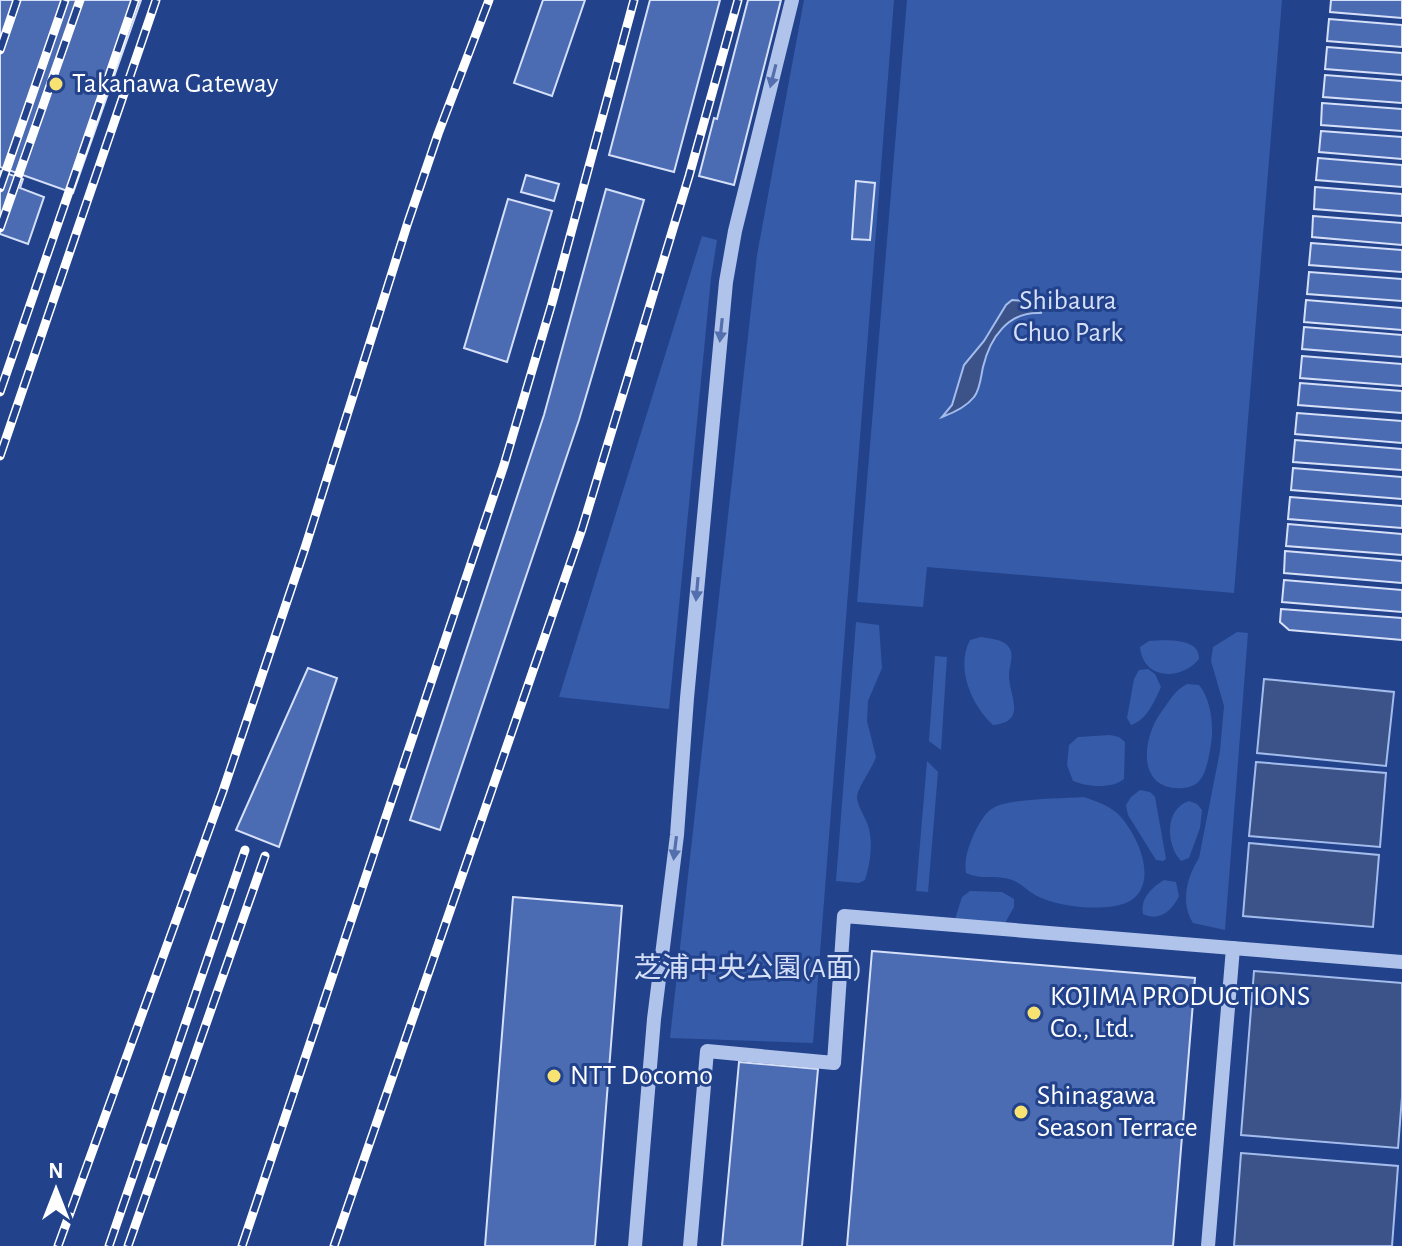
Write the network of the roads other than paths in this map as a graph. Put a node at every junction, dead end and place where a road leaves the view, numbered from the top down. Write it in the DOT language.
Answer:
graph roads {
  1 [pos="792,0"];
  2 [pos="1233,948"];
  3 [pos="1402,962"];
  4 [pos="635,1246"];
  5 [pos="690,1246"];
  6 [pos="1208,1246"];
  1 -- 4 [label="street, one-way"];
  2 -- 3 [label="street"];
  2 -- 5 [label="street"];
  2 -- 6 [label="street"];
}
